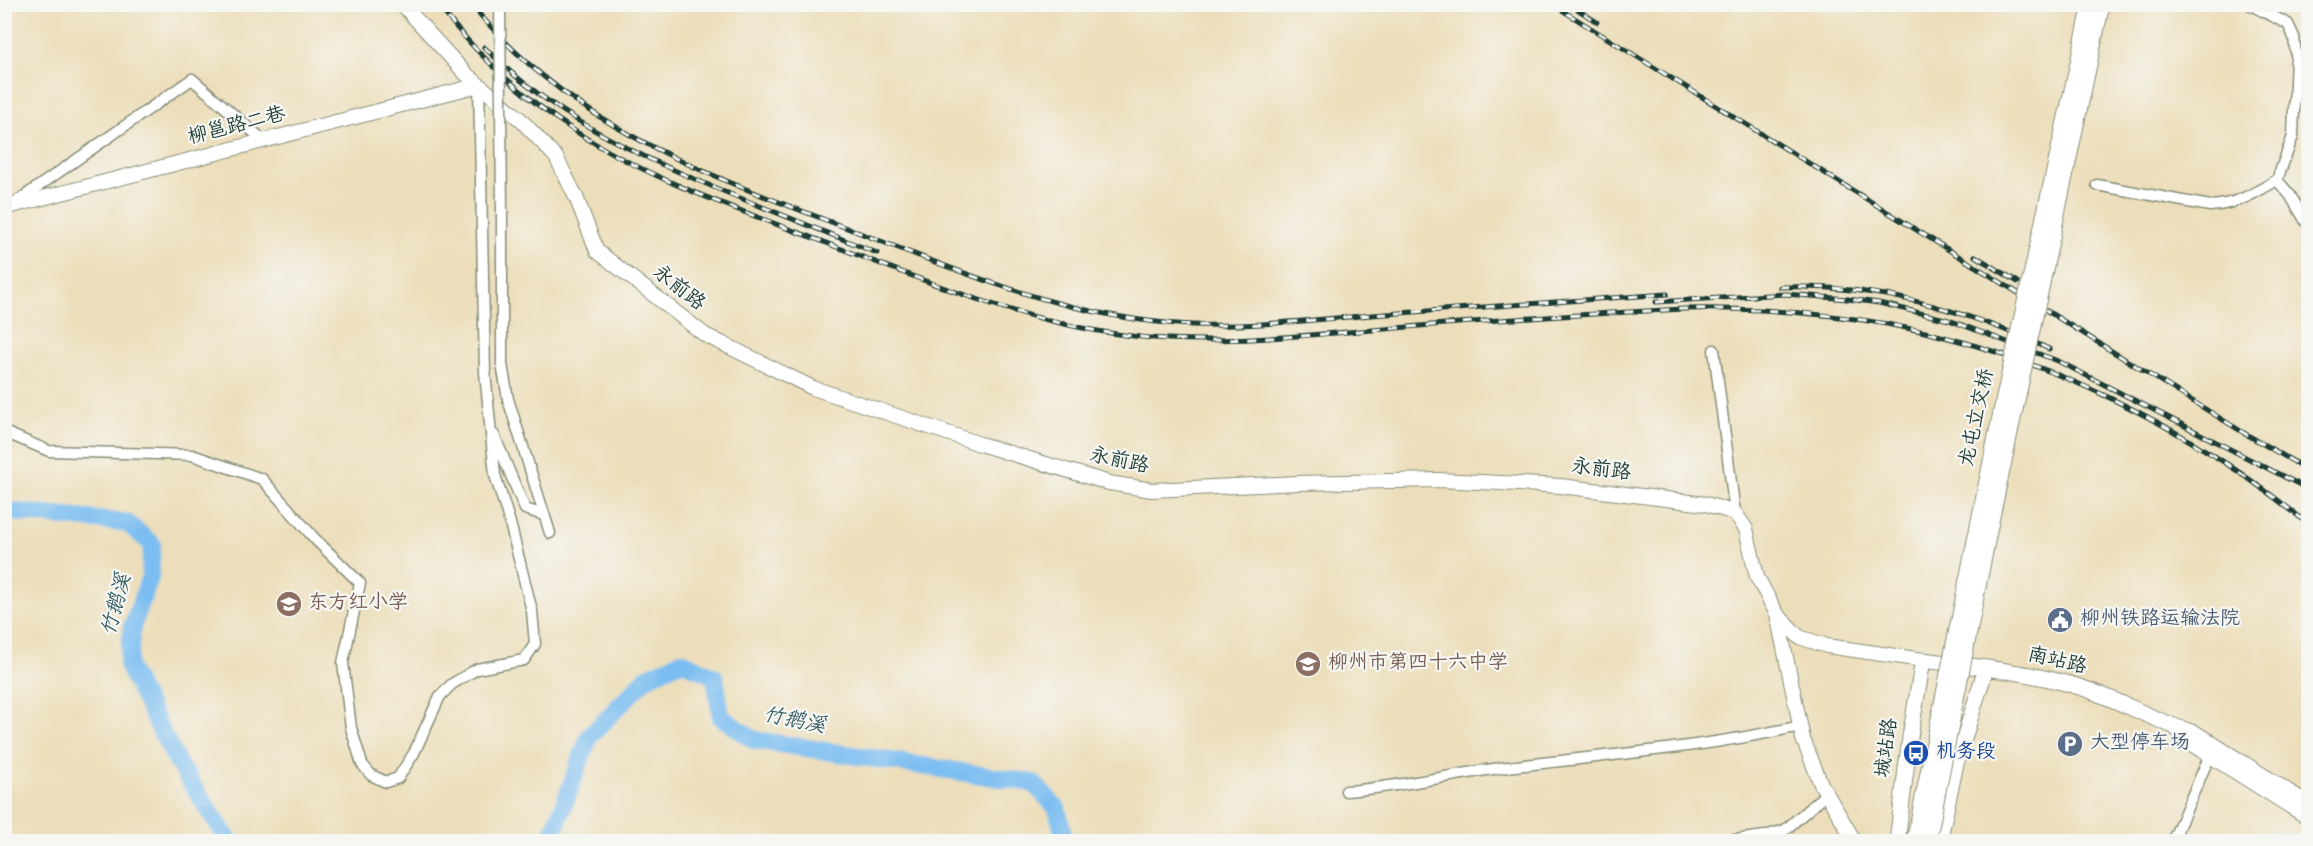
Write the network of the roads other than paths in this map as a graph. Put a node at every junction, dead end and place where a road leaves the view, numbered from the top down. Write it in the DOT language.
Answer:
graph roads {
  1 [pos="402,4"];
  2 [pos="500,4"];
  3 [pos="2091,4"];
  4 [pos="2102,4"];
  5 [pos="2249,4"];
  6 [pos="479,85"];
  7 [pos="263,140"];
  8 [pos="2277,180"];
  9 [pos="2097,185"];
  10 [pos="8,207"];
  11 [pos="2308,225"];
  12 [pos="1714,350"];
  13 [pos="490,423"];
  14 [pos="4,432"];
  15 [pos="1735,513"];
  16 [pos="544,514"];
  17 [pos="550,533"];
  18 [pos="1777,614"];
  19 [pos="1923,660"];
  20 [pos="1986,668"];
  21 [pos="1800,726"];
  22 [pos="2176,728"];
  23 [pos="2210,755"];
  24 [pos="1346,791"];
  25 [pos="1827,793"];
  26 [pos="2308,804"];
  27 [pos="2308,817"];
  28 [pos="1720,842"];
  29 [pos="1856,842"];
  30 [pos="1897,842"];
  31 [pos="1914,842"];
  32 [pos="1928,842"];
  33 [pos="1939,842"];
  34 [pos="2172,842"];
  1 -- 6 [label="street, 永前路"];
  2 -- 16 [label="street, bridge"];
  3 -- 31 [label="main road, 龙屯立交桥, bridge"];
  4 -- 32 [label="main road, 龙屯立交桥, bridge"];
  5 -- 8 [label="street"];
  6 -- 7 [label="street, 柳邕路二巷"];
  6 -- 13 [label="street"];
  6 -- 15 [label="street, 永前路"];
  7 -- 10 [label="street, 柳邕路二巷"];
  7 -- 10 [label="street"];
  8 -- 9 [label="street"];
  8 -- 11 [label="street"];
  12 -- 15 [label="street"];
  13 -- 14 [label="street"];
  13 -- 16 [label="street"];
  15 -- 18 [label="street"];
  16 -- 17 [label="street"];
  18 -- 19 [label="street"];
  18 -- 21 [label="street"];
  19 -- 20 [label="main road, 南站路"];
  19 -- 30 [label="main road, 城站路"];
  20 -- 22 [label="main road, 南站路"];
  20 -- 33 [label="main road"];
  21 -- 24 [label="street"];
  21 -- 25 [label="street"];
  22 -- 23 [label="main road, 南站路"];
  22 -- 26 [label="main road, 南站路"];
  23 -- 27 [label="main road, 南站路"];
  23 -- 34 [label="street"];
  25 -- 28 [label="street"];
  25 -- 29 [label="street"];
}
